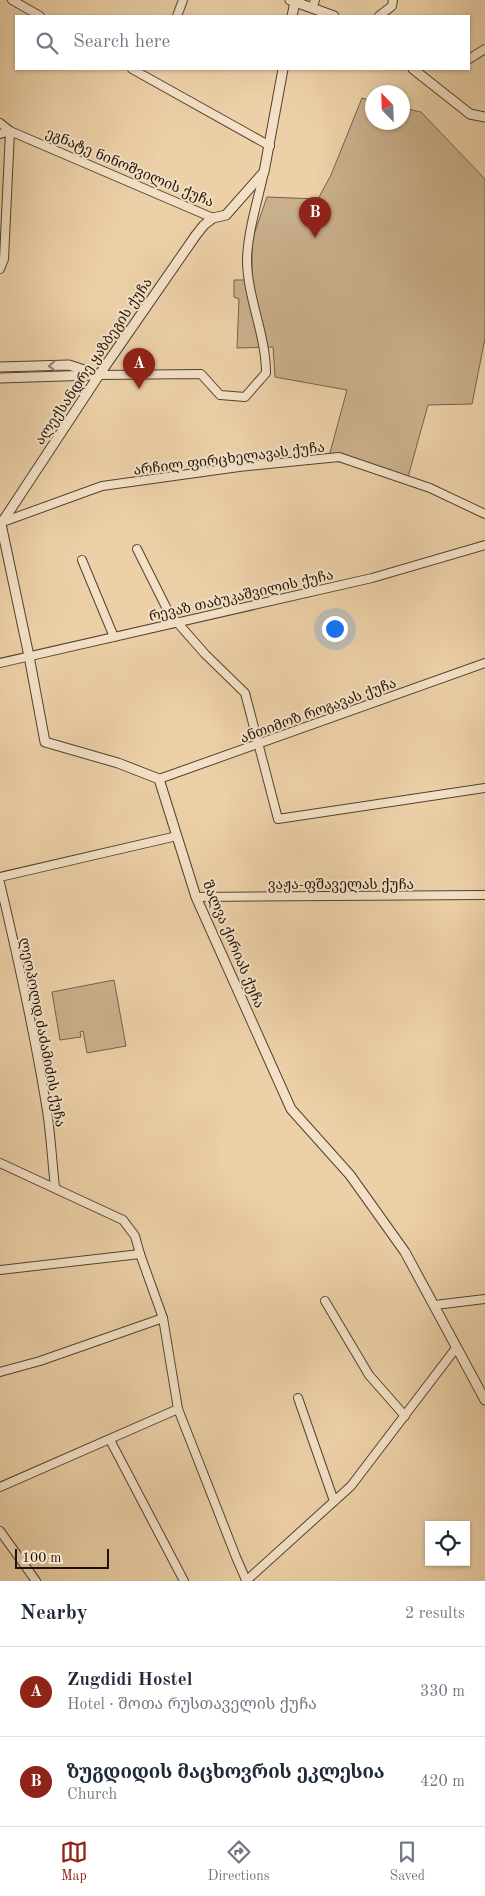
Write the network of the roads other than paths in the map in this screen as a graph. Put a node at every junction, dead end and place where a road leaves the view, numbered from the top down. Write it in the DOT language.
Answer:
graph roads {
  1 [pos="12,0"];
  2 [pos="183,0"];
  3 [pos="393,0"];
  4 [pos="292,1"];
  5 [pos="314,4"];
  6 [pos="38,15"];
  7 [pos="177,15"];
  8 [pos="292,15"];
  9 [pos="332,15"];
  10 [pos="380,15"];
  11 [pos="485,49"];
  12 [pos="470,58"];
  13 [pos="283,70"];
  14 [pos="415,70"];
  15 [pos="143,72"];
  16 [pos="485,117"];
  17 [pos="0,123"];
  18 [pos="10,131"];
  19 [pos="0,134"];
  20 [pos="270,146"];
  21 [pos="264,172"];
  22 [pos="213,218"];
  23 [pos="0,269"];
  24 [pos="0,367"];
  25 [pos="99,375"];
  26 [pos="0,378"];
  27 [pos="485,514"];
  28 [pos="0,523"];
  29 [pos="485,545"];
  30 [pos="138,549"];
  31 [pos="82,560"];
  32 [pos="176,623"];
  33 [pos="114,637"];
  34 [pos="29,656"];
  35 [pos="0,662"];
  36 [pos="485,664"];
  37 [pos="260,745"];
  38 [pos="160,780"];
  39 [pos="485,788"];
  40 [pos="177,836"];
  41 [pos="0,877"];
  42 [pos="0,884"];
  43 [pos="485,895"];
  44 [pos="196,897"];
  45 [pos="0,1163"];
  46 [pos="55,1187"];
  47 [pos="140,1254"];
  48 [pos="0,1270"];
  49 [pos="485,1299"];
  50 [pos="325,1301"];
  51 [pos="434,1305"];
  52 [pos="163,1318"];
  53 [pos="456,1348"];
  54 [pos="0,1372"];
  55 [pos="298,1398"];
  56 [pos="485,1400"];
  57 [pos="178,1409"];
  58 [pos="405,1416"];
  59 [pos="110,1440"];
  60 [pos="0,1487"];
  61 [pos="334,1501"];
  62 [pos="0,1532"];
  63 [pos="246,1580"];
  64 [pos="36,1581"];
  65 [pos="184,1581"];
  1 -- 6 [label="street"];
  2 -- 7 [label="street"];
  3 -- 10 [label="street"];
  4 -- 5 [label="street"];
  4 -- 8 [label="street"];
  5 -- 9 [label="street"];
  11 -- 12 [label="street"];
  13 -- 20 [label="street"];
  14 -- 16 [label="street"];
  15 -- 20 [label="street"];
  17 -- 18 [label="street, ეგნატე ნინოშვილის ქუჩა"];
  18 -- 19 [label="street"];
  18 -- 22 [label="street, ეგნატე ნინოშვილის ქუჩა"];
  18 -- 23 [label="street"];
  20 -- 21 [label="street"];
  21 -- 22 [label="street, ეგნატე ნინოშვილის ქუჩა"];
  21 -- 25 [label="street"];
  22 -- 25 [label="street, ალექსანდრე ყაზბეგის ქუჩა"];
  25 -- 24 [label="street, one-way"];
  25 -- 26 [label="street"];
  25 -- 28 [label="street, ალექსანდრე ყაზბეგის ქუჩა"];
  27 -- 28 [label="street, არჩილ ფირცხელავას ქუჩა"];
  28 -- 34 [label="street"];
  29 -- 32 [label="street, რევაზ თაბუკაშვილის ქუჩა"];
  30 -- 32 [label="street"];
  31 -- 33 [label="street"];
  32 -- 33 [label="street, რევაზ თაბუკაშვილის ქუჩა"];
  32 -- 37 [label="street"];
  33 -- 34 [label="street, რევაზ თაბუკაშვილის ქუჩა"];
  34 -- 35 [label="street, რევაზ თაბუკაშვილის ქუჩა"];
  34 -- 38 [label="street"];
  36 -- 37 [label="street, ანთიმოზ როგავას ქუჩა"];
  37 -- 38 [label="street, ანთიმოზ როგავას ქუჩა"];
  37 -- 39 [label="street"];
  38 -- 40 [label="street, შალვა ქირიას ქუჩა"];
  40 -- 41 [label="street"];
  40 -- 44 [label="street, შალვა ქირიას ქუჩა"];
  42 -- 46 [label="street, ლეოპოლდ ძაძამიძის ქუჩა"];
  43 -- 44 [label="street, ვაჟა-ფშაველას ქუჩა"];
  44 -- 51 [label="street, შალვა ქირიას ქუჩა"];
  45 -- 46 [label="street"];
  46 -- 47 [label="street"];
  47 -- 48 [label="street"];
  47 -- 52 [label="street"];
  49 -- 51 [label="street"];
  50 -- 58 [label="street"];
  51 -- 53 [label="street, შალვა ქირიას ქუჩა"];
  52 -- 54 [label="street"];
  52 -- 57 [label="street"];
  53 -- 56 [label="street, შალვა ქირიას ქუჩა"];
  53 -- 58 [label="street"];
  55 -- 61 [label="street"];
  57 -- 59 [label="street"];
  57 -- 63 [label="street"];
  58 -- 61 [label="street"];
  59 -- 60 [label="street"];
  59 -- 65 [label="street"];
  61 -- 63 [label="street"];
  62 -- 64 [label="street"];
}
